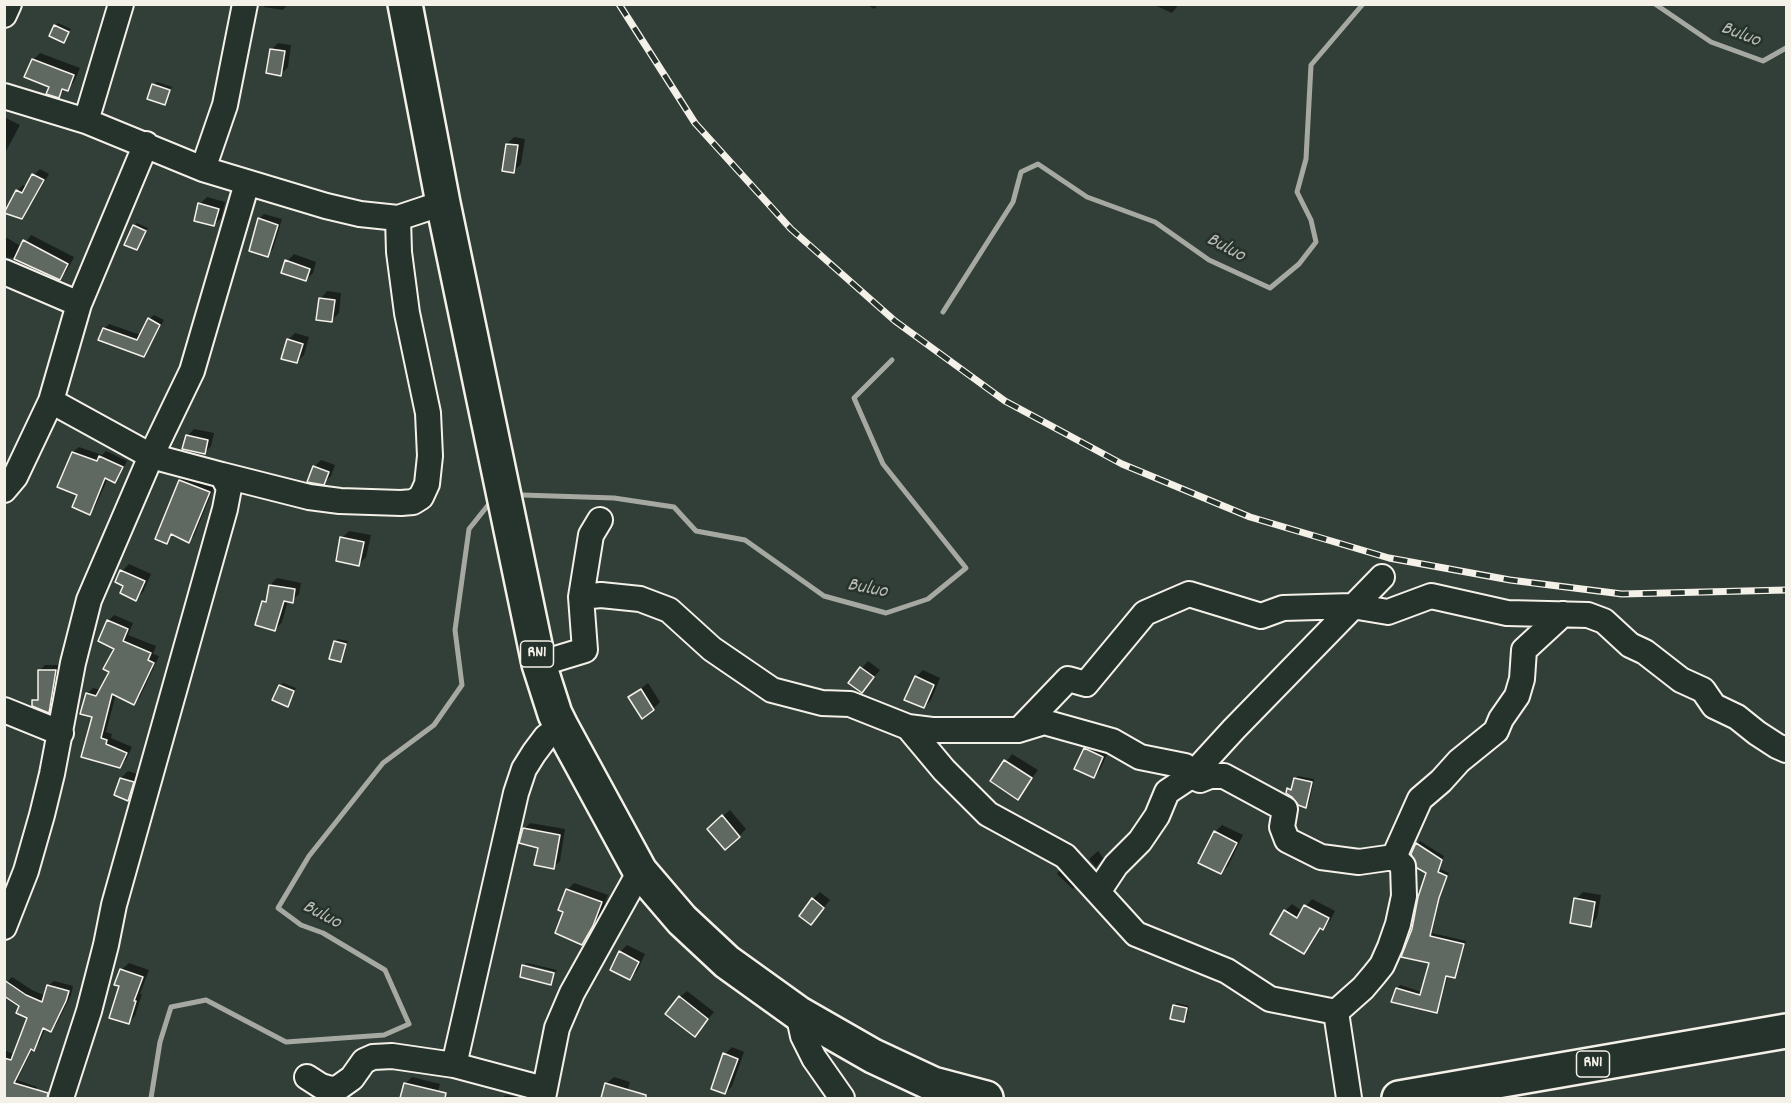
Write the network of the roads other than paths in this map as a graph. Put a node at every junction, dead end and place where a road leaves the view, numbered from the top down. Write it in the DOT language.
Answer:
graph roads {
  1 [pos="9,4"];
  2 [pos="121,4"];
  3 [pos="245,4"];
  4 [pos="405,4"];
  5 [pos="4,15"];
  6 [pos="4,96"];
  7 [pos="87,121"];
  8 [pos="146,144"];
  9 [pos="203,169"];
  10 [pos="247,183"];
  11 [pos="443,203"];
  12 [pos="398,218"];
  13 [pos="4,272"];
  14 [pos="79,303"];
  15 [pos="51,401"];
  16 [pos="151,456"];
  17 [pos="222,475"];
  18 [pos="4,490"];
  19 [pos="600,520"];
  20 [pos="1382,577"];
  21 [pos="581,597"];
  22 [pos="1352,606"];
  23 [pos="1563,614"];
  24 [pos="539,664"];
  25 [pos="4,710"];
  26 [pos="561,726"];
  27 [pos="908,727"];
  28 [pos="1018,730"];
  29 [pos="61,733"];
  30 [pos="1786,750"];
  31 [pos="1191,776"];
  32 [pos="1394,856"];
  33 [pos="640,871"];
  34 [pos="1098,892"];
  35 [pos="4,927"];
  36 [pos="1336,1012"];
  37 [pos="798,1013"];
  38 [pos="1786,1031"];
  39 [pos="454,1065"];
  40 [pos="307,1077"];
  41 [pos="1492,1090"];
  42 [pos="543,1094"];
  43 [pos="61,1098"];
  44 [pos="842,1098"];
  45 [pos="986,1098"];
  46 [pos="1349,1098"];
  47 [pos="1399,1098"];
  1 -- 5 [label="street"];
  2 -- 7 [label="street"];
  3 -- 9 [label="street"];
  4 -- 11 [label="highway, RN1"];
  6 -- 7 [label="street"];
  7 -- 8 [label="street"];
  8 -- 9 [label="street"];
  8 -- 14 [label="street"];
  9 -- 10 [label="street"];
  10 -- 12 [label="street"];
  10 -- 16 [label="street"];
  11 -- 12 [label="street"];
  11 -- 24 [label="highway, RN1"];
  12 -- 17 [label="street"];
  13 -- 14 [label="street"];
  14 -- 15 [label="street"];
  15 -- 16 [label="street"];
  15 -- 18 [label="street"];
  16 -- 17 [label="street"];
  16 -- 29 [label="street"];
  17 -- 43 [label="street"];
  19 -- 21 [label="street"];
  20 -- 22 [label="street"];
  21 -- 24 [label="street"];
  21 -- 27 [label="street"];
  22 -- 23 [label="street"];
  22 -- 28 [label="street"];
  22 -- 31 [label="street"];
  23 -- 30 [label="street"];
  23 -- 32 [label="street"];
  24 -- 26 [label="highway, RN1"];
  25 -- 29 [label="street"];
  26 -- 33 [label="highway, RN1"];
  26 -- 39 [label="street"];
  27 -- 28 [label="street"];
  27 -- 34 [label="street"];
  28 -- 31 [label="street"];
  29 -- 35 [label="street"];
  31 -- 32 [label="street"];
  31 -- 34 [label="street"];
  32 -- 36 [label="street"];
  33 -- 37 [label="highway, RN1"];
  33 -- 42 [label="street"];
  34 -- 36 [label="street"];
  36 -- 46 [label="street"];
  37 -- 44 [label="street"];
  37 -- 45 [label="highway, RN1"];
  38 -- 41 [label="highway, RN1"];
  39 -- 40 [label="street"];
  39 -- 42 [label="street"];
  41 -- 47 [label="highway, RN1"];
}
